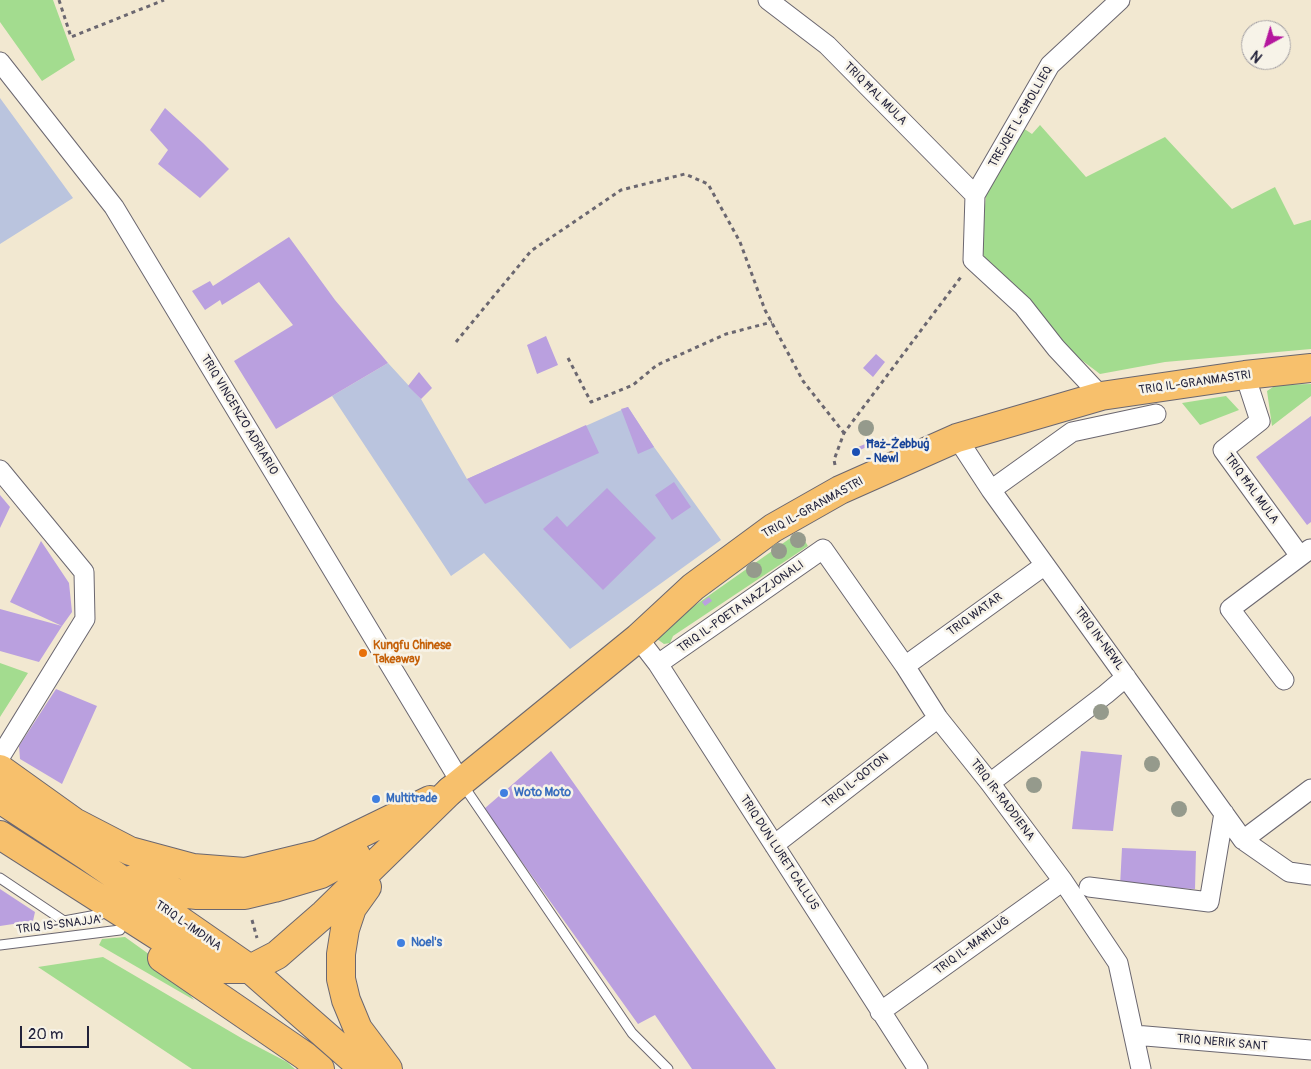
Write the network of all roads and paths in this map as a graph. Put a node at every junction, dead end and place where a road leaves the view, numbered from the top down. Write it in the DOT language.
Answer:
graph roads {
  1 [pos="59,0"];
  2 [pos="164,0"];
  3 [pos="768,0"];
  4 [pos="1120,0"];
  5 [pos="0,62"];
  6 [pos="976,195"];
  7 [pos="973,260"];
  8 [pos="772,322"];
  9 [pos="456,342"];
  10 [pos="568,358"];
  11 [pos="1311,368"];
  12 [pos="1245,375"];
  13 [pos="1102,396"];
  14 [pos="1156,414"];
  15 [pos="844,432"];
  16 [pos="956,438"];
  17 [pos="0,470"];
  18 [pos="840,490"];
  19 [pos="991,490"];
  20 [pos="823,549"];
  21 [pos="1306,553"];
  22 [pos="1045,565"];
  23 [pos="638,638"];
  24 [pos="658,664"];
  25 [pos="905,666"];
  26 [pos="1126,677"];
  27 [pos="1284,680"];
  28 [pos="938,718"];
  29 [pos="0,757"];
  30 [pos="0,769"];
  31 [pos="990,783"];
  32 [pos="455,786"];
  33 [pos="1311,789"];
  34 [pos="0,799"];
  35 [pos="1224,813"];
  36 [pos="0,836"];
  37 [pos="1243,840"];
  38 [pos="774,845"];
  39 [pos="102,867"];
  40 [pos="1311,875"];
  41 [pos="0,878"];
  42 [pos="1063,881"];
  43 [pos="1089,887"];
  44 [pos="111,922"];
  45 [pos="0,945"];
  46 [pos="254,968"];
  47 [pos="880,1012"];
  48 [pos="1134,1035"];
  49 [pos="1311,1050"];
  50 [pos="320,1069"];
  51 [pos="364,1069"];
  52 [pos="388,1069"];
  53 [pos="668,1069"];
  54 [pos="918,1069"];
  55 [pos="1141,1069"];
  1 -- 2 [label="path"];
  3 -- 6 [label="street, TRIQ ĦAL MULA"];
  4 -- 6 [label="street, TREJQET L-GĦOLLIEQ"];
  5 -- 32 [label="street, TRIQ VINCENZO ADRIARIO"];
  6 -- 7 [label="street, TREJQET L-GĦOLLIEQ"];
  7 -- 13 [label="street"];
  7 -- 15 [label="path"];
  8 -- 9 [label="path"];
  8 -- 10 [label="path"];
  8 -- 15 [label="path"];
  11 -- 12 [label="main road, TRIQ IL-GRANMASTRI"];
  12 -- 13 [label="main road, TRIQ IL-GRANMASTRI"];
  12 -- 21 [label="street, TRIQ ĦAL MULA"];
  13 -- 16 [label="main road, TRIQ IL-GRANMASTRI"];
  14 -- 19 [label="street"];
  15 -- 18 [label="path"];
  16 -- 18 [label="main road, TRIQ IL-GRANMASTRI"];
  16 -- 19 [label="street, TRIQ IN-NEWL"];
  17 -- 29 [label="street"];
  18 -- 23 [label="main road, TRIQ IL-GRANMASTRI"];
  19 -- 22 [label="street, TRIQ IN-NEWL"];
  20 -- 24 [label="street, TRIQ IL-POETA NAZZJONALI"];
  20 -- 25 [label="street, TRIQ IR-RADDIENA"];
  21 -- 27 [label="street"];
  22 -- 25 [label="street, TRIQ WATAR"];
  22 -- 26 [label="street, TRIQ IN-NEWL"];
  23 -- 24 [label="street, TRIQ DUN LURET CALLUS"];
  23 -- 32 [label="main road, TRIQ IL-GRANMASTRI"];
  24 -- 38 [label="street, TRIQ DUN LURET CALLUS"];
  25 -- 28 [label="street, TRIQ IR-RADDIENA"];
  26 -- 31 [label="street"];
  26 -- 35 [label="street, TRIQ IN-NEWL"];
  28 -- 31 [label="street, TRIQ IR-RADDIENA"];
  28 -- 38 [label="street, TRIQ IL-QOTON"];
  30 -- 32 [label="main road"];
  31 -- 42 [label="street, TRIQ IR-RADDIENA"];
  32 -- 39 [label="main road"];
  32 -- 46 [label="main road"];
  32 -- 52 [label="main road"];
  32 -- 53 [label="lane"];
  33 -- 37 [label="street"];
  34 -- 39 [label="main road, TRIQ L-IMDINA"];
  35 -- 37 [label="street, TRIQ IN-NEWL"];
  35 -- 43 [label="street"];
  36 -- 44 [label="main road"];
  36 -- 46 [label="main road"];
  37 -- 40 [label="street"];
  38 -- 47 [label="street, TRIQ DUN LURET CALLUS"];
  39 -- 46 [label="main road, TRIQ L-IMDINA"];
  41 -- 44 [label="lane"];
  42 -- 47 [label="street, TRIQ IL-MAĦLUĠ"];
  42 -- 48 [label="street, TRIQ IR-RADDIENA"];
  44 -- 45 [label="lane, TRIQ IS-SNAJJA'"];
  44 -- 50 [label="main road"];
  46 -- 51 [label="main road, TRIQ L-IMDINA"];
  47 -- 54 [label="street, TRIQ DUN LURET CALLUS"];
  48 -- 49 [label="street, TRIQ NERIK SANT"];
  48 -- 55 [label="street, TRIQ IR-RADDIENA"];
}
